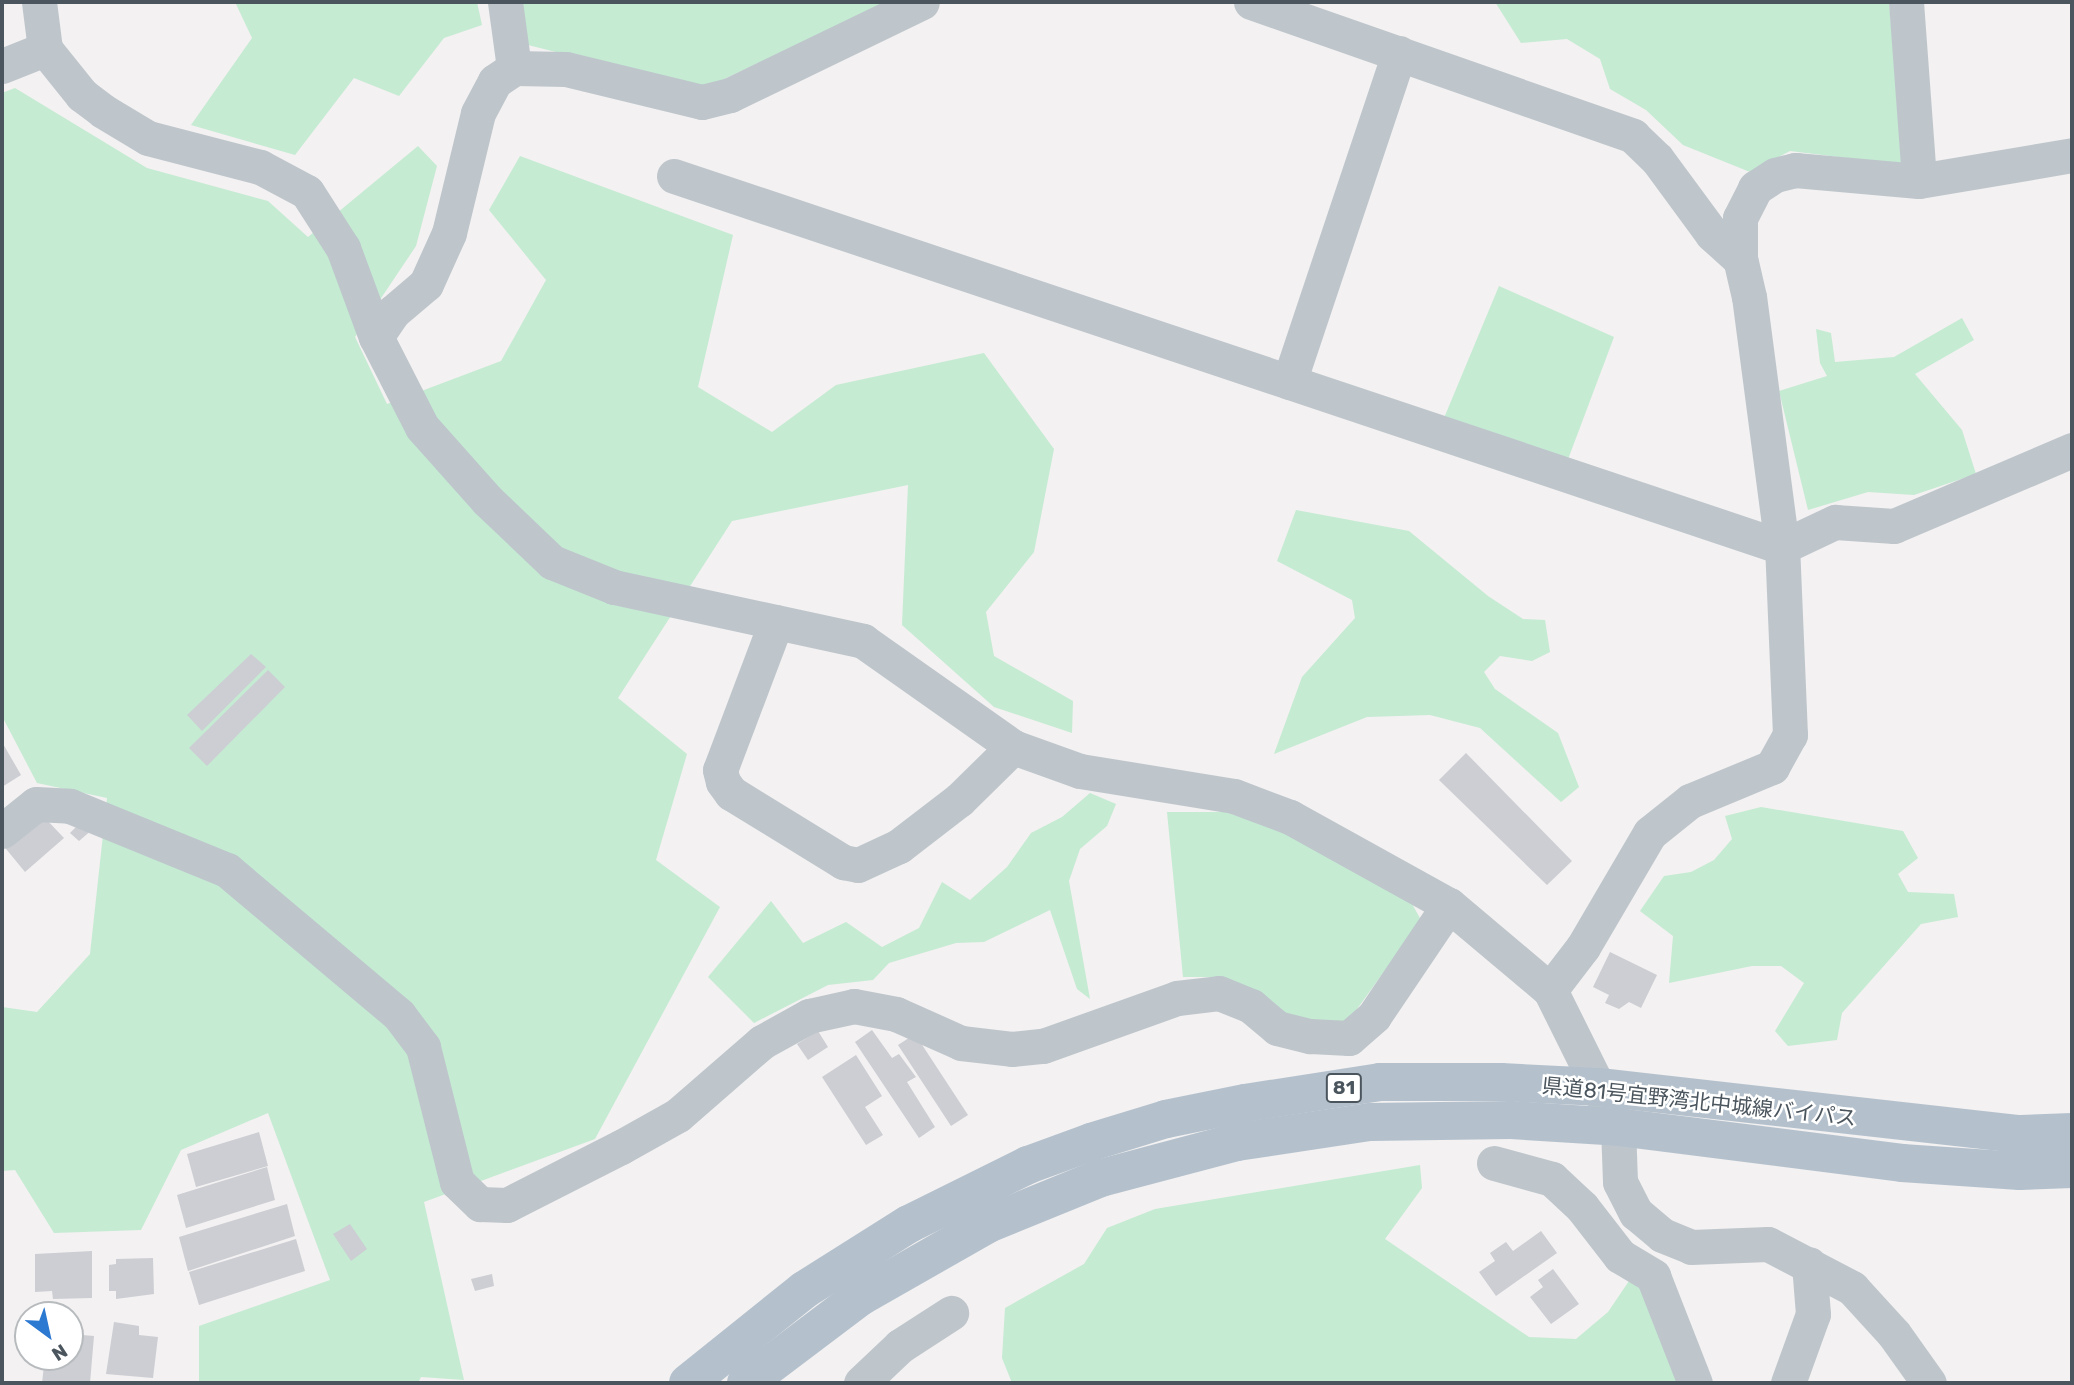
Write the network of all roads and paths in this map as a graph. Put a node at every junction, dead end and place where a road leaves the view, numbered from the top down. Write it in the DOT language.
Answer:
graph roads {
  1 [pos="39,2"];
  2 [pos="505,2"];
  3 [pos="922,2"];
  4 [pos="1251,2"];
  5 [pos="1906,2"];
  6 [pos="45,49"];
  7 [pos="1399,53"];
  8 [pos="2,66"];
  9 [pos="514,68"];
  10 [pos="2072,155"];
  11 [pos="674,176"];
  12 [pos="1919,181"];
  13 [pos="1740,258"];
  14 [pos="376,337"];
  15 [pos="1289,382"];
  16 [pos="2072,450"];
  17 [pos="1782,547"];
  18 [pos="776,622"];
  19 [pos="1013,747"];
  20 [pos="2,831"];
  21 [pos="1449,905"];
  22 [pos="1550,990"];
  23 [pos="1599,1087"];
  24 [pos="1618,1127"];
  25 [pos="2072,1132"];
  26 [pos="1494,1163"];
  27 [pos="2072,1169"];
  28 [pos="1809,1264"];
  29 [pos="951,1313"];
  30 [pos="688,1383"];
  31 [pos="747,1383"];
  32 [pos="861,1383"];
  33 [pos="1695,1383"];
  34 [pos="1788,1383"];
  35 [pos="1929,1383"];
  1 -- 6 [label="street"];
  2 -- 9 [label="street"];
  3 -- 9 [label="street"];
  4 -- 7 [label="street"];
  5 -- 12 [label="street"];
  6 -- 8 [label="street"];
  6 -- 14 [label="street"];
  7 -- 13 [label="street"];
  7 -- 15 [label="street"];
  9 -- 14 [label="street"];
  10 -- 12 [label="street"];
  11 -- 15 [label="street"];
  12 -- 13 [label="street"];
  13 -- 17 [label="street"];
  14 -- 18 [label="street"];
  15 -- 17 [label="street"];
  16 -- 17 [label="street"];
  17 -- 22 [label="street"];
  18 -- 19 [label="street"];
  18 -- 19 [label="street"];
  19 -- 21 [label="street"];
  20 -- 21 [label="street"];
  21 -- 22 [label="street"];
  22 -- 23 [label="street"];
  23 -- 24 [label="street"];
  23 -- 25 [label="main road, 県道81号宜野湾北中城線バイパス / 81"];
  23 -- 30 [label="main road, 県道81号宜野湾北中城線バイパス / 81"];
  24 -- 27 [label="main road, 県道81号宜野湾北中城線バイパス / 81"];
  24 -- 28 [label="street"];
  24 -- 31 [label="main road, 県道81号宜野湾北中城線バイパス / 81"];
  26 -- 33 [label="street"];
  28 -- 34 [label="street"];
  28 -- 35 [label="street"];
  29 -- 32 [label="street"];
}
